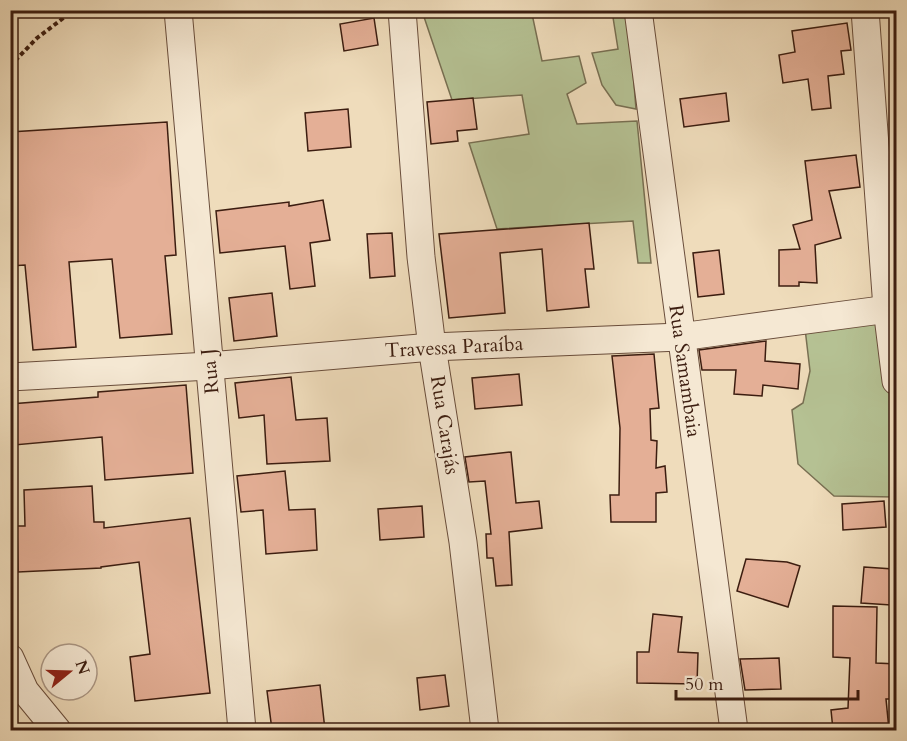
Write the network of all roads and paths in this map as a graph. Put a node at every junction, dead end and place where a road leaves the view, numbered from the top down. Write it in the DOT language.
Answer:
graph roads {
  1 [pos="74,10"];
  2 [pos="178,10"];
  3 [pos="402,10"];
  4 [pos="638,10"];
  5 [pos="866,10"];
  6 [pos="10,66"];
  7 [pos="892,308"];
  8 [pos="680,337"];
  9 [pos="432,347"];
  10 [pos="209,366"];
  11 [pos="10,377"];
  12 [pos="897,381"];
  13 [pos="10,658"];
  14 [pos="57,730"];
  15 [pos="242,730"];
  16 [pos="484,730"];
  17 [pos="734,730"];
  1 -- 6 [label="path"];
  2 -- 10 [label="street, Rua J"];
  3 -- 9 [label="street, Rua Carajás"];
  4 -- 8 [label="street, Rua Samambaia"];
  5 -- 7 [label="street"];
  7 -- 8 [label="street, Travessa Paraíba"];
  7 -- 12 [label="street"];
  8 -- 9 [label="street, Travessa Paraíba"];
  8 -- 17 [label="street, Rua Samambaia"];
  9 -- 10 [label="street, Travessa Paraíba"];
  9 -- 16 [label="street, Rua Carajás"];
  10 -- 11 [label="street, Travessa Paraíba"];
  10 -- 15 [label="street, Rua J"];
  13 -- 14 [label="street"];
}
